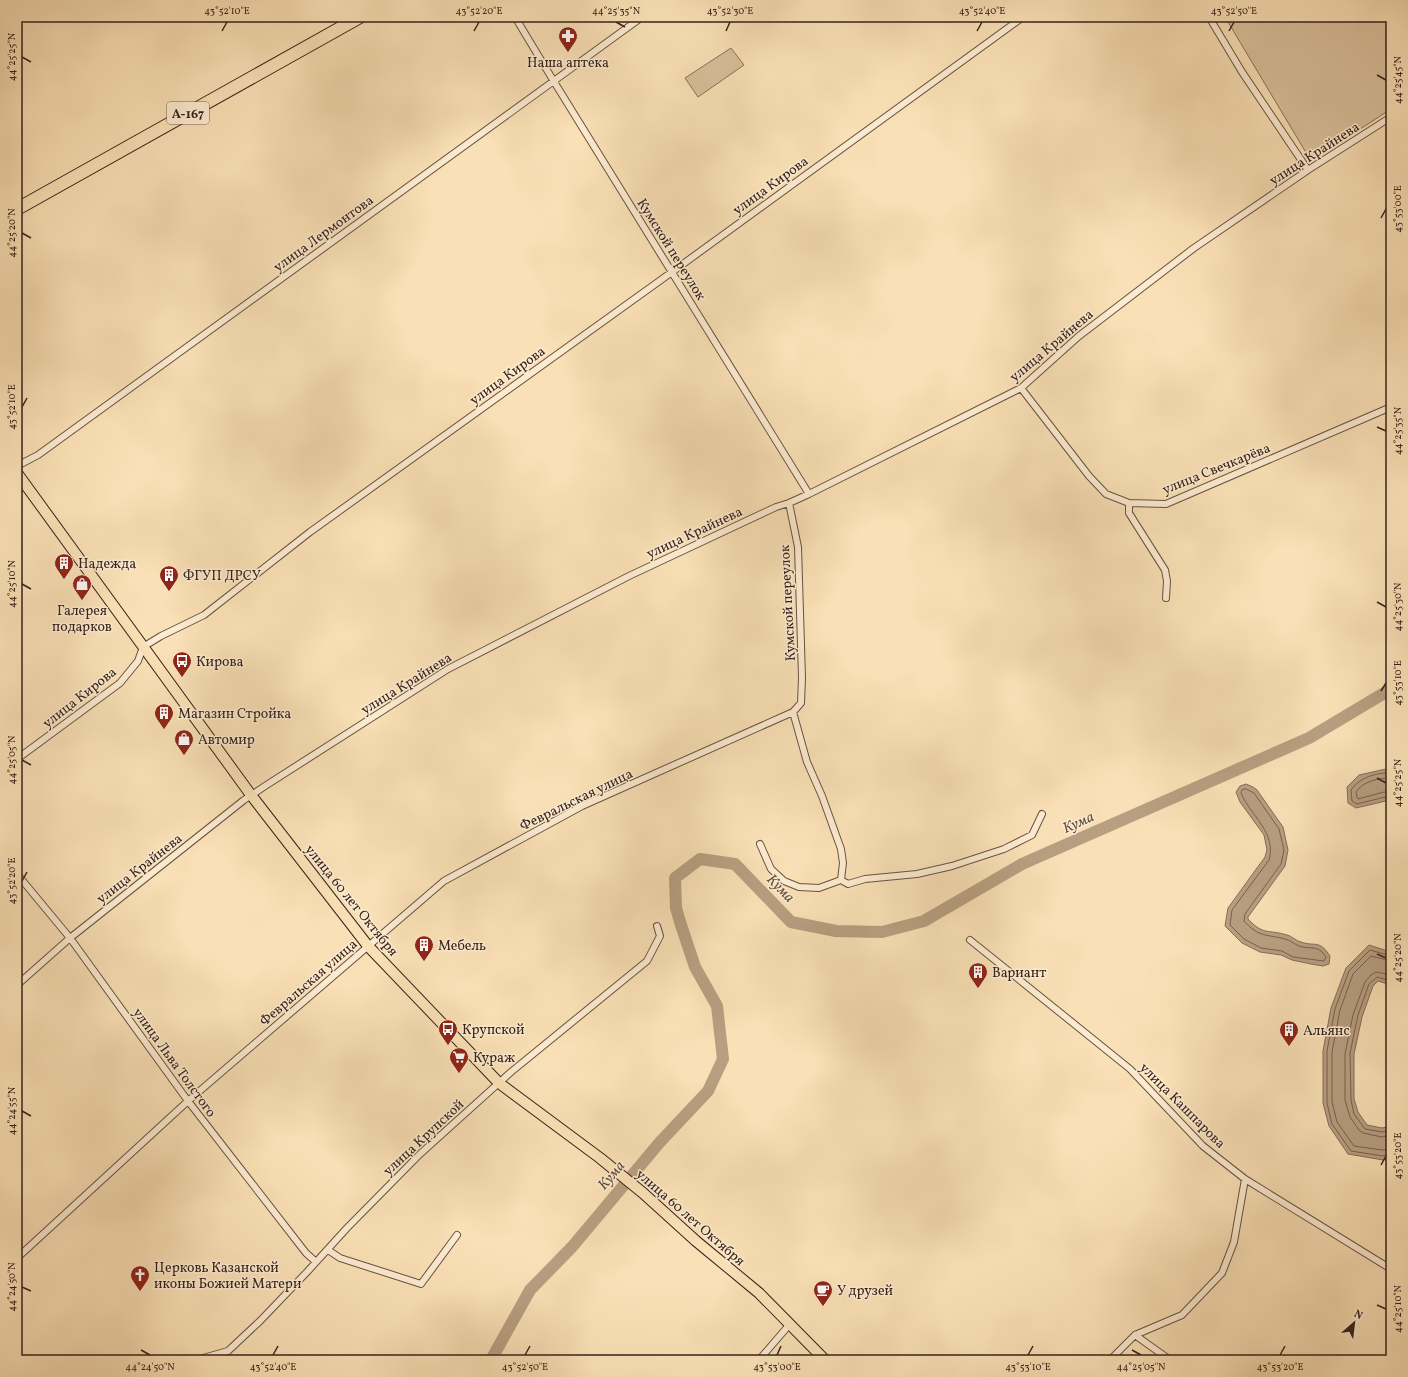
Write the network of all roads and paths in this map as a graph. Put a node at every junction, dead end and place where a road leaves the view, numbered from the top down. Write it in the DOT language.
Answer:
graph roads {
  1 [pos="360,17"];
  2 [pos="515,17"];
  3 [pos="642,17"];
  4 [pos="1023,17"];
  5 [pos="1209,17"];
  6 [pos="553,80"];
  7 [pos="1391,117"];
  8 [pos="1308,170"];
  9 [pos="17,209"];
  10 [pos="672,272"];
  11 [pos="1021,388"];
  12 [pos="1391,407"];
  13 [pos="17,466"];
  14 [pos="17,473"];
  15 [pos="809,494"];
  16 [pos="789,503"];
  17 [pos="1129,503"];
  18 [pos="1166,598"];
  19 [pos="143,647"];
  20 [pos="801,703"];
  21 [pos="793,712"];
  22 [pos="17,760"];
  23 [pos="251,795"];
  24 [pos="1042,814"];
  25 [pos="760,844"];
  26 [pos="17,874"];
  27 [pos="842,880"];
  28 [pos="657,926"];
  29 [pos="70,938"];
  30 [pos="970,940"];
  31 [pos="368,946"];
  32 [pos="17,985"];
  33 [pos="499,1083"];
  34 [pos="188,1101"];
  35 [pos="1245,1179"];
  36 [pos="457,1235"];
  37 [pos="328,1250"];
  38 [pos="17,1258"];
  39 [pos="316,1262"];
  40 [pos="1391,1269"];
  41 [pos="790,1324"];
  42 [pos="1135,1335"];
  43 [pos="196,1360"];
  44 [pos="759,1360"];
  45 [pos="825,1360"];
  46 [pos="1110,1360"];
  47 [pos="1170,1360"];
  1 -- 9 [label="highway, А-167"];
  2 -- 6 [label="street, Кумской переулок"];
  3 -- 6 [label="street, улица Лермонтова"];
  4 -- 10 [label="street, улица Кирова"];
  5 -- 8 [label="street"];
  6 -- 10 [label="street, Кумской переулок"];
  6 -- 13 [label="street, улица Лермонтова"];
  7 -- 8 [label="street, улица Крайнева"];
  8 -- 11 [label="street, улица Крайнева"];
  10 -- 15 [label="street, Кумской переулок"];
  10 -- 19 [label="street, улица Кирова"];
  11 -- 15 [label="street, улица Крайнева"];
  11 -- 17 [label="street, улица Свечкарёва"];
  12 -- 17 [label="street, улица Свечкарёва"];
  14 -- 19 [label="main road, улица 60 лет Октября"];
  15 -- 16 [label="street, улица Крайнева"];
  16 -- 20 [label="street, Кумской переулок"];
  16 -- 23 [label="street, улица Крайнева"];
  17 -- 18 [label="street"];
  19 -- 22 [label="street, улица Кирова"];
  19 -- 23 [label="main road, улица 60 лет Октября"];
  20 -- 21 [label="street, Февральская улица"];
  21 -- 27 [label="street"];
  21 -- 31 [label="street, Февральская улица"];
  23 -- 29 [label="street, улица Крайнева"];
  23 -- 31 [label="main road, улица 60 лет Октября"];
  24 -- 27 [label="street"];
  25 -- 27 [label="street"];
  26 -- 29 [label="street, улица Льва Толстого"];
  28 -- 33 [label="street, улица Крупской"];
  29 -- 32 [label="street, улица Крайнева"];
  29 -- 34 [label="street, улица Льва Толстого"];
  30 -- 35 [label="street, улица Кашпарова"];
  31 -- 33 [label="main road, улица 60 лет Октября"];
  31 -- 34 [label="street, Февральская улица"];
  33 -- 37 [label="street, улица Крупской"];
  33 -- 41 [label="main road, улица 60 лет Октября"];
  34 -- 38 [label="street, Февральская улица"];
  34 -- 39 [label="street, улица Льва Толстого"];
  35 -- 40 [label="street, улица Кашпарова"];
  35 -- 42 [label="street"];
  36 -- 37 [label="street"];
  37 -- 39 [label="street, улица Крупской"];
  39 -- 43 [label="street, улица Крупской"];
  41 -- 44 [label="street"];
  41 -- 45 [label="main road, улица 60 лет Октября"];
  42 -- 46 [label="street"];
  42 -- 47 [label="street"];
}
